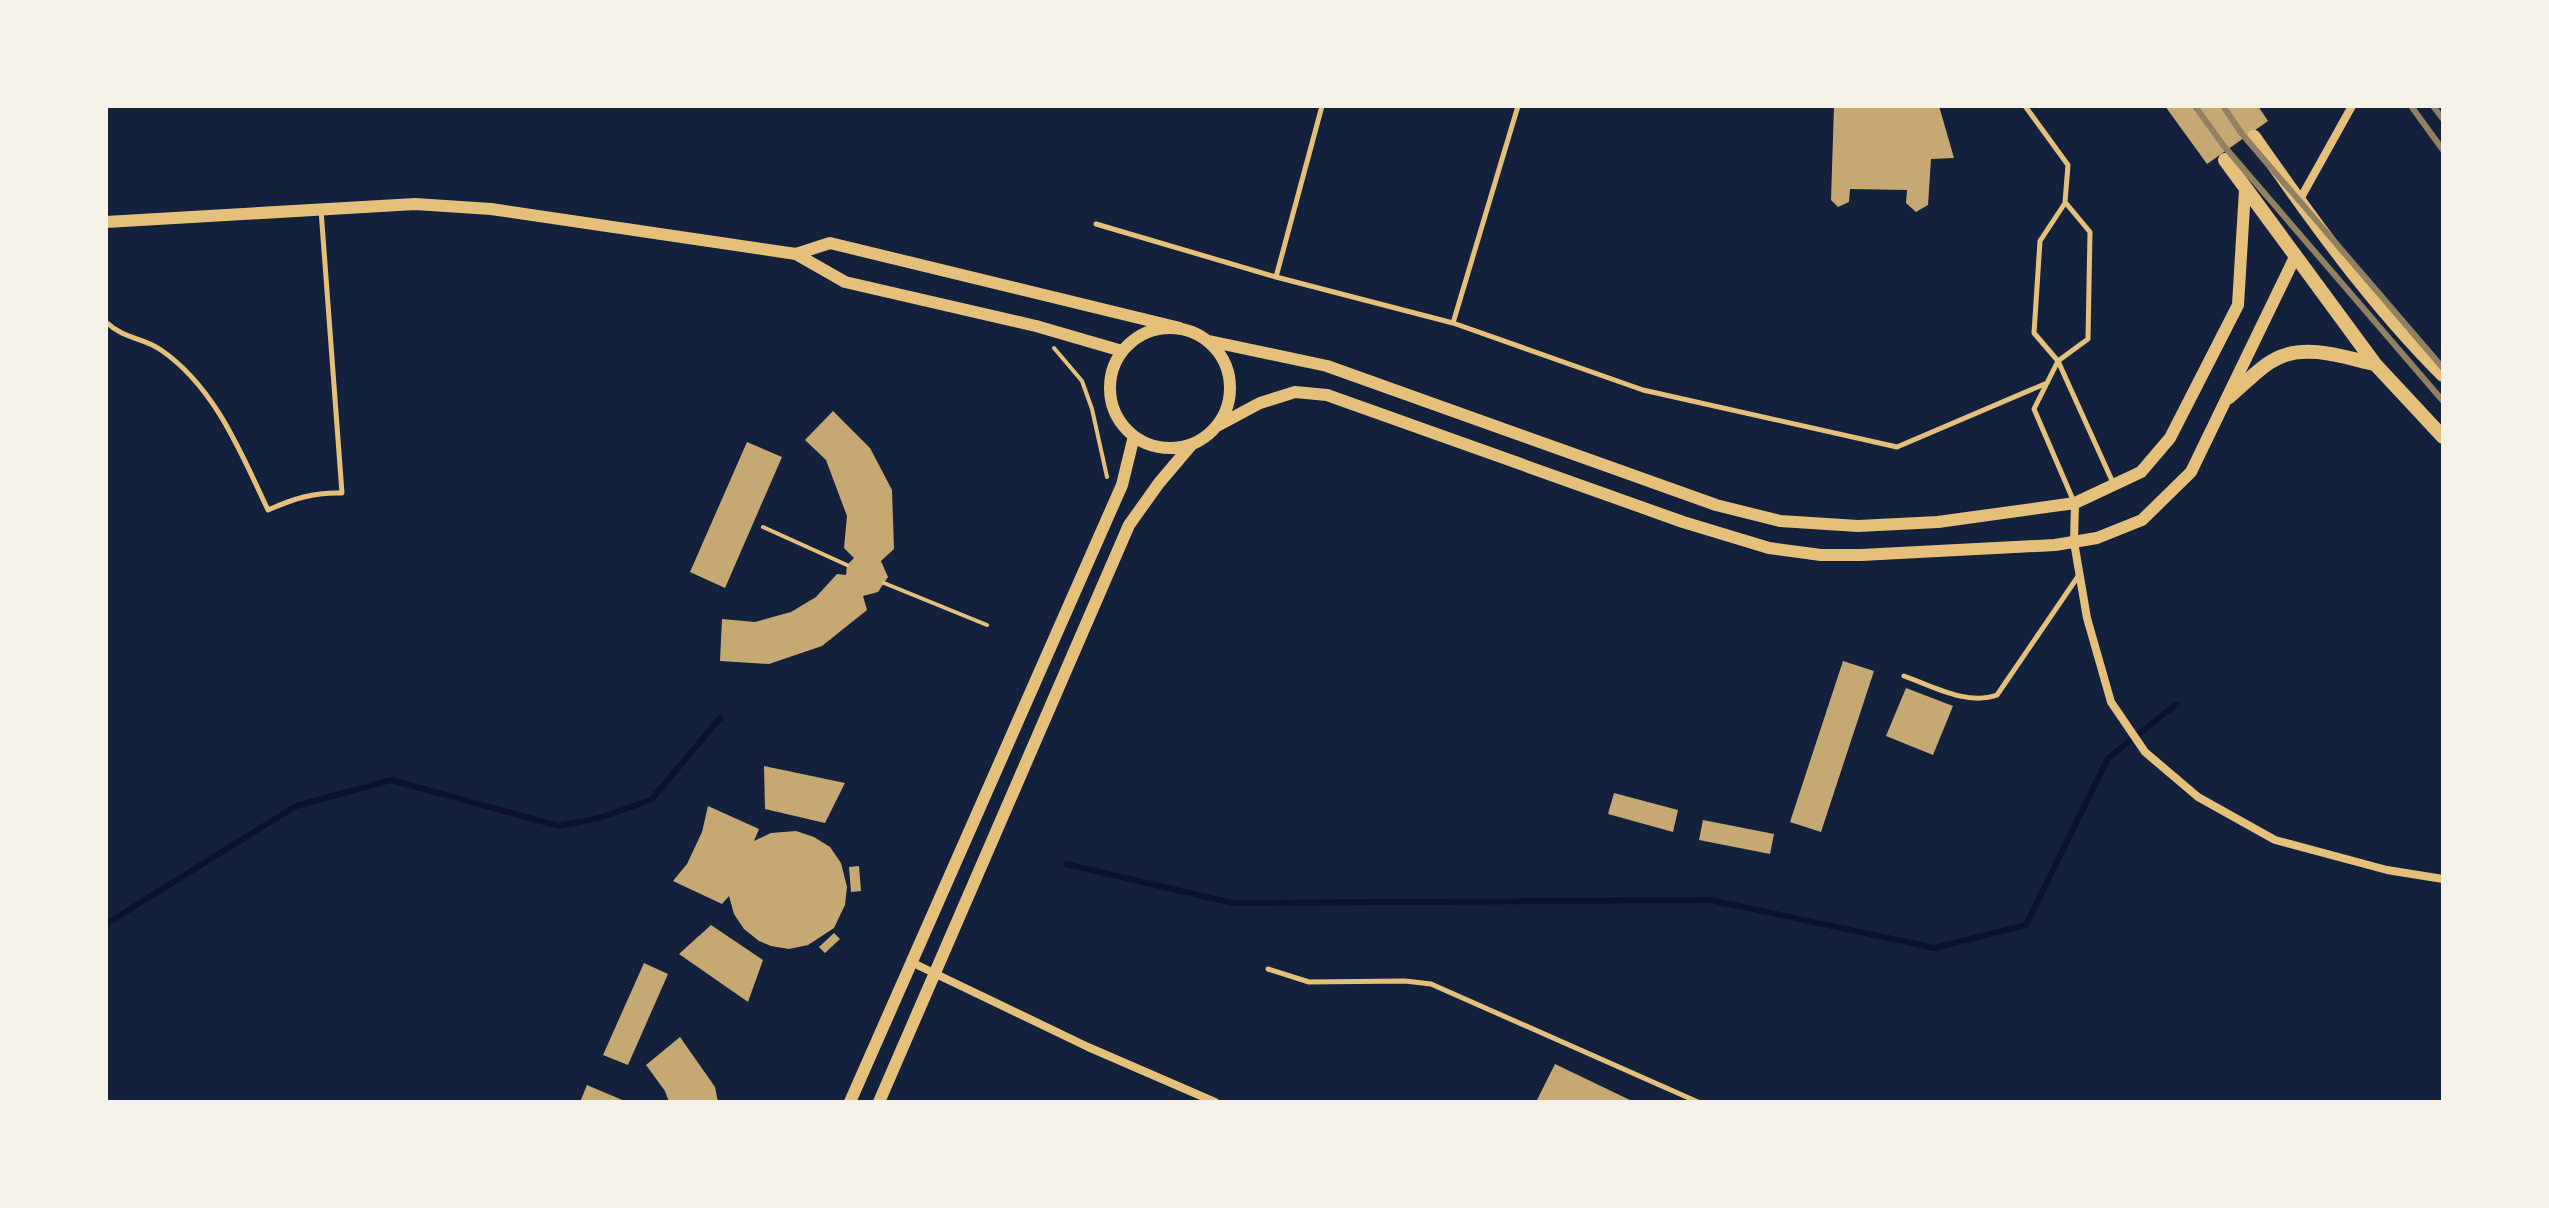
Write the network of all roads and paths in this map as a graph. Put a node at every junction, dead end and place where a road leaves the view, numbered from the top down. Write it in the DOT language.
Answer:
graph roads {
  1 [pos="1322,106"];
  2 [pos="1518,106"];
  3 [pos="2025,106"];
  4 [pos="2352,106"];
  5 [pos="2254,137"];
  6 [pos="2225,160"];
  7 [pos="2245,190"];
  8 [pos="2065,202"];
  9 [pos="2299,202"];
  10 [pos="321,208"];
  11 [pos="106,222"];
  12 [pos="1096,224"];
  13 [pos="796,254"];
  14 [pos="2295,257"];
  15 [pos="1276,277"];
  16 [pos="106,322"];
  17 [pos="1453,323"];
  18 [pos="1180,328"];
  19 [pos="1047,340"];
  20 [pos="1209,341"];
  21 [pos="1122,351"];
  22 [pos="2058,361"];
  23 [pos="2375,364"];
  24 [pos="2443,375"];
  25 [pos="2047,383"];
  26 [pos="2229,397"];
  27 [pos="1217,426"];
  28 [pos="1134,436"];
  29 [pos="2443,437"];
  30 [pos="1192,444"];
  31 [pos="1107,479"];
  32 [pos="2114,486"];
  33 [pos="2075,503"];
  34 [pos="763,527"];
  35 [pos="2074,542"];
  36 [pos="847,565"];
  37 [pos="2080,574"];
  38 [pos="884,583"];
  39 [pos="987,625"];
  40 [pos="1904,676"];
  41 [pos="2443,879"];
  42 [pos="911,962"];
  43 [pos="1268,969"];
  44 [pos="935,973"];
  45 [pos="1198,1098"];
  46 [pos="850,1102"];
  47 [pos="879,1102"];
  48 [pos="1215,1102"];
  49 [pos="1698,1102"];
  1 -- 15 [label="lane"];
  2 -- 17 [label="lane"];
  3 -- 8 [label="lane"];
  4 -- 9 [label="street"];
  5 -- 9 [label="main road"];
  6 -- 7 [label="main road"];
  7 -- 14 [label="main road"];
  7 -- 32 [label="street"];
  8 -- 22 [label="lane"];
  8 -- 22 [label="lane"];
  9 -- 24 [label="main road"];
  10 -- 11 [label="street"];
  10 -- 13 [label="street"];
  10 -- 16 [label="lane"];
  12 -- 15 [label="lane"];
  13 -- 18 [label="street"];
  13 -- 21 [label="street"];
  14 -- 23 [label="main road"];
  14 -- 26 [label="street"];
  15 -- 17 [label="lane"];
  17 -- 25 [label="lane"];
  18 -- 20 [label="street"];
  18 -- 21 [label="street"];
  19 -- 31 [label="path"];
  20 -- 27 [label="street"];
  20 -- 33 [label="street"];
  21 -- 28 [label="street"];
  22 -- 25 [label="lane"];
  22 -- 32 [label="lane"];
  23 -- 26 [label="main road"];
  23 -- 29 [label="main road"];
  25 -- 33 [label="lane"];
  26 -- 35 [label="street"];
  27 -- 30 [label="street"];
  27 -- 35 [label="street"];
  28 -- 30 [label="street"];
  28 -- 42 [label="street"];
  30 -- 44 [label="street"];
  32 -- 33 [label="street"];
  33 -- 35 [label="street"];
  34 -- 36 [label="path"];
  35 -- 37 [label="street"];
  37 -- 40 [label="lane"];
  37 -- 41 [label="street"];
  38 -- 39 [label="path"];
  42 -- 44 [label="street"];
  42 -- 46 [label="street"];
  43 -- 49 [label="lane"];
  44 -- 45 [label="street"];
  44 -- 47 [label="street"];
  45 -- 48 [label="street"];
}
